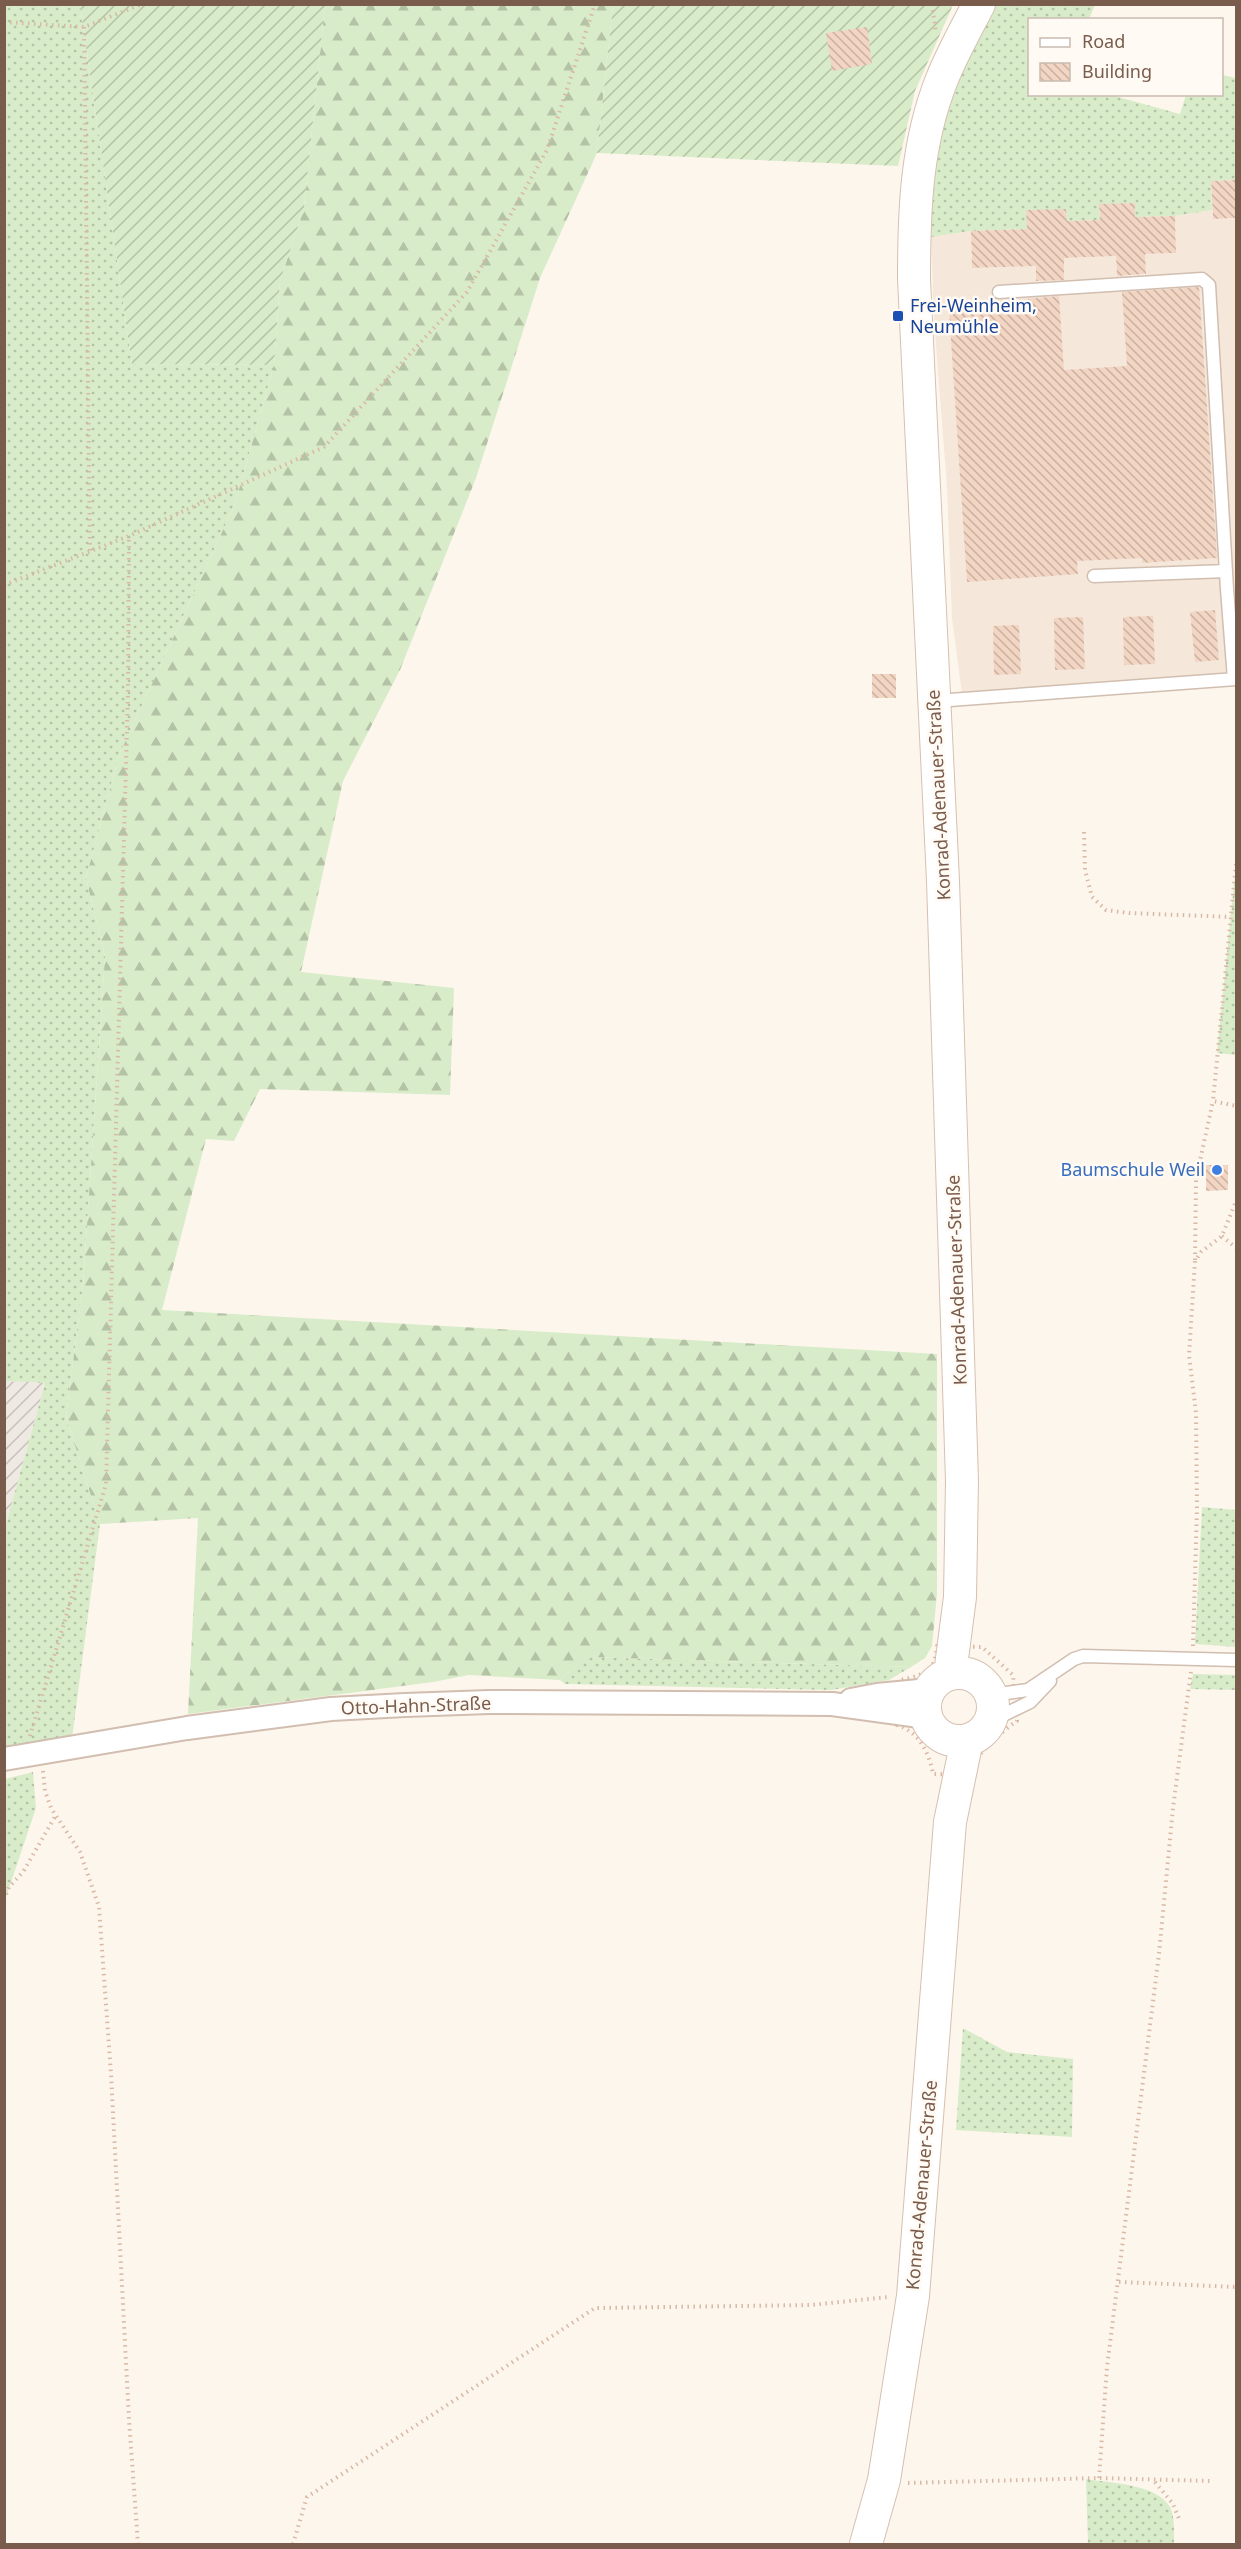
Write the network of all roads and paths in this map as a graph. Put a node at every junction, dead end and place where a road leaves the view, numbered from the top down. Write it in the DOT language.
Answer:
graph roads {
  1 [pos="142,4"];
  2 [pos="596,4"];
  3 [pos="979,4"];
  4 [pos="4,21"];
  5 [pos="84,27"];
  6 [pos="999,292"];
  7 [pos="129,536"];
  8 [pos="90,551"];
  9 [pos="1226,571"];
  10 [pos="1094,576"];
  11 [pos="4,585"];
  12 [pos="1235,679"];
  13 [pos="934,701"];
  14 [pos="1084,832"];
  15 [pos="1236,864"];
  16 [pos="1231,917"];
  17 [pos="1213,1101"];
  18 [pos="1236,1106"];
  19 [pos="1236,1201"];
  20 [pos="1222,1236"];
  21 [pos="1236,1248"];
  22 [pos="1196,1261"];
  23 [pos="1192,1657"];
  24 [pos="1236,1659"];
  25 [pos="1058,1671"];
  26 [pos="899,1687"];
  27 [pos="957,1695"];
  28 [pos="23,1756"];
  29 [pos="936,1774"];
  30 [pos="56,1815"];
  31 [pos="4,1900"];
  32 [pos="1119,2282"];
  33 [pos="1236,2287"];
  34 [pos="913,2296"];
  35 [pos="1099,2478"];
  36 [pos="884,2480"];
  37 [pos="1154,2481"];
  38 [pos="1210,2481"];
  39 [pos="1180,2522"];
  40 [pos="138,2544"];
  41 [pos="293,2544"];
  42 [pos="866,2544"];
  1 -- 5 [label="path"];
  2 -- 7 [label="path"];
  3 -- 13 [label="main road, Konrad-Adenauer-Straße"];
  4 -- 5 [label="path"];
  5 -- 8 [label="path"];
  6 -- 9 [label="lane"];
  7 -- 8 [label="path"];
  7 -- 28 [label="path"];
  8 -- 11 [label="path"];
  9 -- 10 [label="lane"];
  9 -- 12 [label="lane"];
  12 -- 13 [label="lane"];
  13 -- 27 [label="main road, Konrad-Adenauer-Straße"];
  14 -- 16 [label="path"];
  15 -- 16 [label="path"];
  16 -- 17 [label="path"];
  17 -- 18 [label="path"];
  17 -- 22 [label="path"];
  19 -- 20 [label="path"];
  20 -- 21 [label="path"];
  20 -- 22 [label="path"];
  22 -- 23 [label="path"];
  23 -- 24 [label="lane"];
  23 -- 25 [label="lane"];
  23 -- 32 [label="path"];
  25 -- 27 [label="lane"];
  25 -- 27 [label="lane"];
  26 -- 27 [label="path"];
  27 -- 27 [label="path"];
  27 -- 28 [label="street, Otto-Hahn-Straße"];
  27 -- 29 [label="path"];
  27 -- 34 [label="main road, Konrad-Adenauer-Straße"];
  28 -- 30 [label="path"];
  30 -- 31 [label="path"];
  30 -- 40 [label="path"];
  32 -- 33 [label="path"];
  32 -- 35 [label="path"];
  34 -- 36 [label="main road, Konrad-Adenauer-Straße"];
  34 -- 41 [label="path"];
  35 -- 36 [label="path"];
  35 -- 37 [label="path"];
  36 -- 42 [label="main road, Konrad-Adenauer-Straße"];
  37 -- 38 [label="path"];
  37 -- 39 [label="path"];
}
